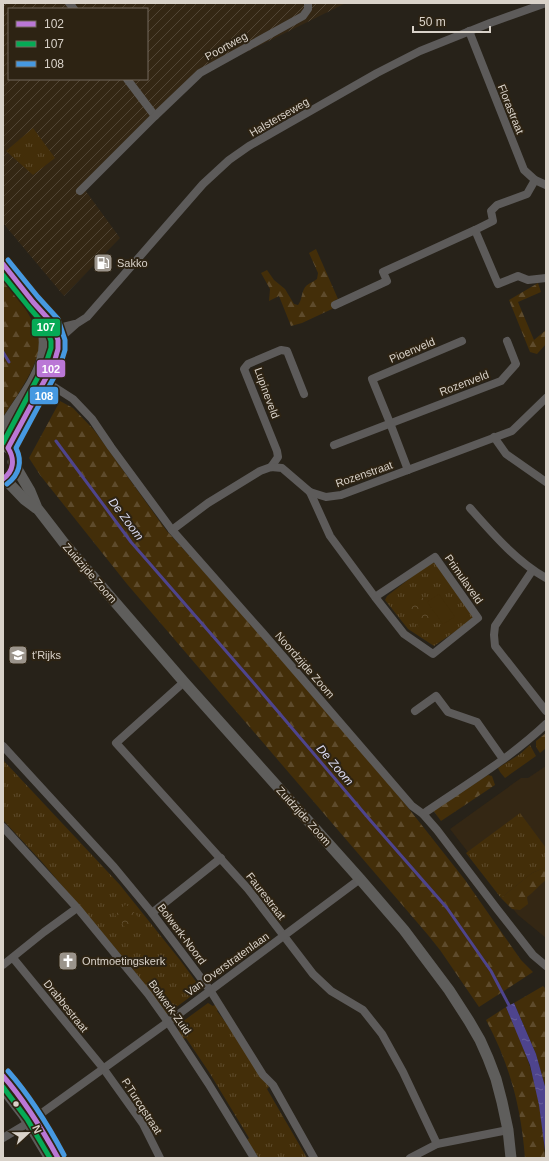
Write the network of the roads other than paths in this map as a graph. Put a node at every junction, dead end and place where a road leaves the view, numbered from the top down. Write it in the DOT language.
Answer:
graph roads {
  1 [pos="308,3"];
  2 [pos="546,3"];
  3 [pos="469,31"];
  4 [pos="128,80"];
  5 [pos="155,116"];
  6 [pos="535,180"];
  7 [pos="546,185"];
  8 [pos="80,191"];
  9 [pos="475,230"];
  10 [pos="3,264"];
  11 [pos="546,278"];
  12 [pos="33,302"];
  13 [pos="335,305"];
  14 [pos="56,336"];
  15 [pos="462,341"];
  16 [pos="508,341"];
  17 [pos="45,344"];
  18 [pos="45,381"];
  19 [pos="304,394"];
  20 [pos="546,398"];
  21 [pos="390,423"];
  22 [pos="3,428"];
  23 [pos="494,437"];
  24 [pos="334,445"];
  25 [pos="6,446"];
  26 [pos="13,462"];
  27 [pos="271,467"];
  28 [pos="408,470"];
  29 [pos="4,479"];
  30 [pos="546,482"];
  31 [pos="310,492"];
  32 [pos="37,508"];
  33 [pos="470,508"];
  34 [pos="172,530"];
  35 [pos="532,570"];
  36 [pos="546,578"];
  37 [pos="375,597"];
  38 [pos="184,682"];
  39 [pos="415,711"];
  40 [pos="546,711"];
  41 [pos="546,724"];
  42 [pos="3,746"];
  43 [pos="503,759"];
  44 [pos="423,814"];
  45 [pos="3,827"];
  46 [pos="221,858"];
  47 [pos="360,879"];
  48 [pos="77,908"];
  49 [pos="152,913"];
  50 [pos="283,936"];
  51 [pos="13,958"];
  52 [pos="3,965"];
  53 [pos="546,966"];
  54 [pos="210,990"];
  55 [pos="168,1022"];
  56 [pos="103,1068"];
  57 [pos="3,1076"];
  58 [pos="3,1089"];
  59 [pos="32,1120"];
  60 [pos="508,1130"];
  61 [pos="3,1138"];
  62 [pos="437,1144"];
  63 [pos="252,1157"];
  64 [pos="49,1158"];
  65 [pos="58,1158"];
  66 [pos="160,1158"];
  67 [pos="314,1158"];
  68 [pos="410,1158"];
  69 [pos="511,1158"];
  1 -- 5 [label="street, Poortweg"];
  2 -- 3 [label="street, Halsterseweg"];
  3 -- 6 [label="street, Florastraat"];
  3 -- 14 [label="street, Halsterseweg"];
  4 -- 5 [label="street"];
  5 -- 8 [label="street, Poortweg"];
  6 -- 7 [label="street, Florastraat"];
  6 -- 9 [label="street"];
  9 -- 11 [label="street"];
  9 -- 13 [label="street"];
  10 -- 12 [label="main road"];
  12 -- 14 [label="main road"];
  12 -- 17 [label="main road"];
  14 -- 17 [label="street, Halsterseweg"];
  14 -- 18 [label="main road"];
  15 -- 21 [label="street, Pioenveld"];
  16 -- 21 [label="street, Rozenveld"];
  17 -- 22 [label="main road"];
  18 -- 25 [label="main road"];
  18 -- 34 [label="street, Noordzijde Zoom"];
  19 -- 27 [label="street, Lupineveld"];
  20 -- 23 [label="street, Rozenstraat"];
  21 -- 24 [label="street"];
  21 -- 28 [label="street"];
  23 -- 28 [label="street, Rozenstraat"];
  23 -- 30 [label="street"];
  25 -- 26 [label="main road, Zuidzijde Zoom"];
  26 -- 29 [label="main road"];
  26 -- 32 [label="main road, Zuidzijde Zoom"];
  27 -- 31 [label="street, Rozenstraat"];
  27 -- 34 [label="street"];
  28 -- 31 [label="street, Rozenstraat"];
  29 -- 32 [label="main road, Zuidzijde Zoom"];
  31 -- 37 [label="street, Primulaveld"];
  32 -- 38 [label="main road, Zuidzijde Zoom"];
  33 -- 35 [label="street"];
  34 -- 44 [label="street, Noordzijde Zoom"];
  35 -- 36 [label="street"];
  35 -- 40 [label="street"];
  37 -- 37 [label="street, Primulaveld"];
  38 -- 46 [label="street, Faurestraat"];
  38 -- 47 [label="main road, Zuidzijde Zoom"];
  39 -- 43 [label="street"];
  41 -- 43 [label="street"];
  42 -- 49 [label="street, Bolwerk-Noord"];
  43 -- 44 [label="street"];
  44 -- 53 [label="street, Noordzijde Zoom"];
  45 -- 48 [label="street, Bolwerk-Zuid"];
  46 -- 49 [label="street"];
  46 -- 50 [label="street, Faurestraat"];
  47 -- 50 [label="street, Van Overstratenlaan"];
  47 -- 60 [label="main road, Zuidzijde Zoom"];
  48 -- 51 [label="street"];
  48 -- 55 [label="street, Bolwerk-Zuid"];
  49 -- 54 [label="street, Bolwerk-Noord"];
  50 -- 54 [label="street, Van Overstratenlaan"];
  50 -- 62 [label="street, Faurestraat"];
  51 -- 52 [label="street"];
  51 -- 56 [label="street, Drabbestraat"];
  54 -- 55 [label="street, Van Overstratenlaan"];
  54 -- 67 [label="street, Bolwerk-Noord"];
  55 -- 56 [label="street, Van Overstratenlaan"];
  55 -- 63 [label="street, Bolwerk-Zuid"];
  56 -- 59 [label="street, Van Overstratenlaan"];
  56 -- 66 [label="street, P.Turcqstraat"];
  57 -- 59 [label="street"];
  58 -- 59 [label="street"];
  59 -- 61 [label="street, Van Overstratenlaan"];
  59 -- 64 [label="street"];
  59 -- 65 [label="street"];
  60 -- 62 [label="street"];
  60 -- 69 [label="main road, Zuidzijde Zoom"];
  62 -- 68 [label="street"];
}
